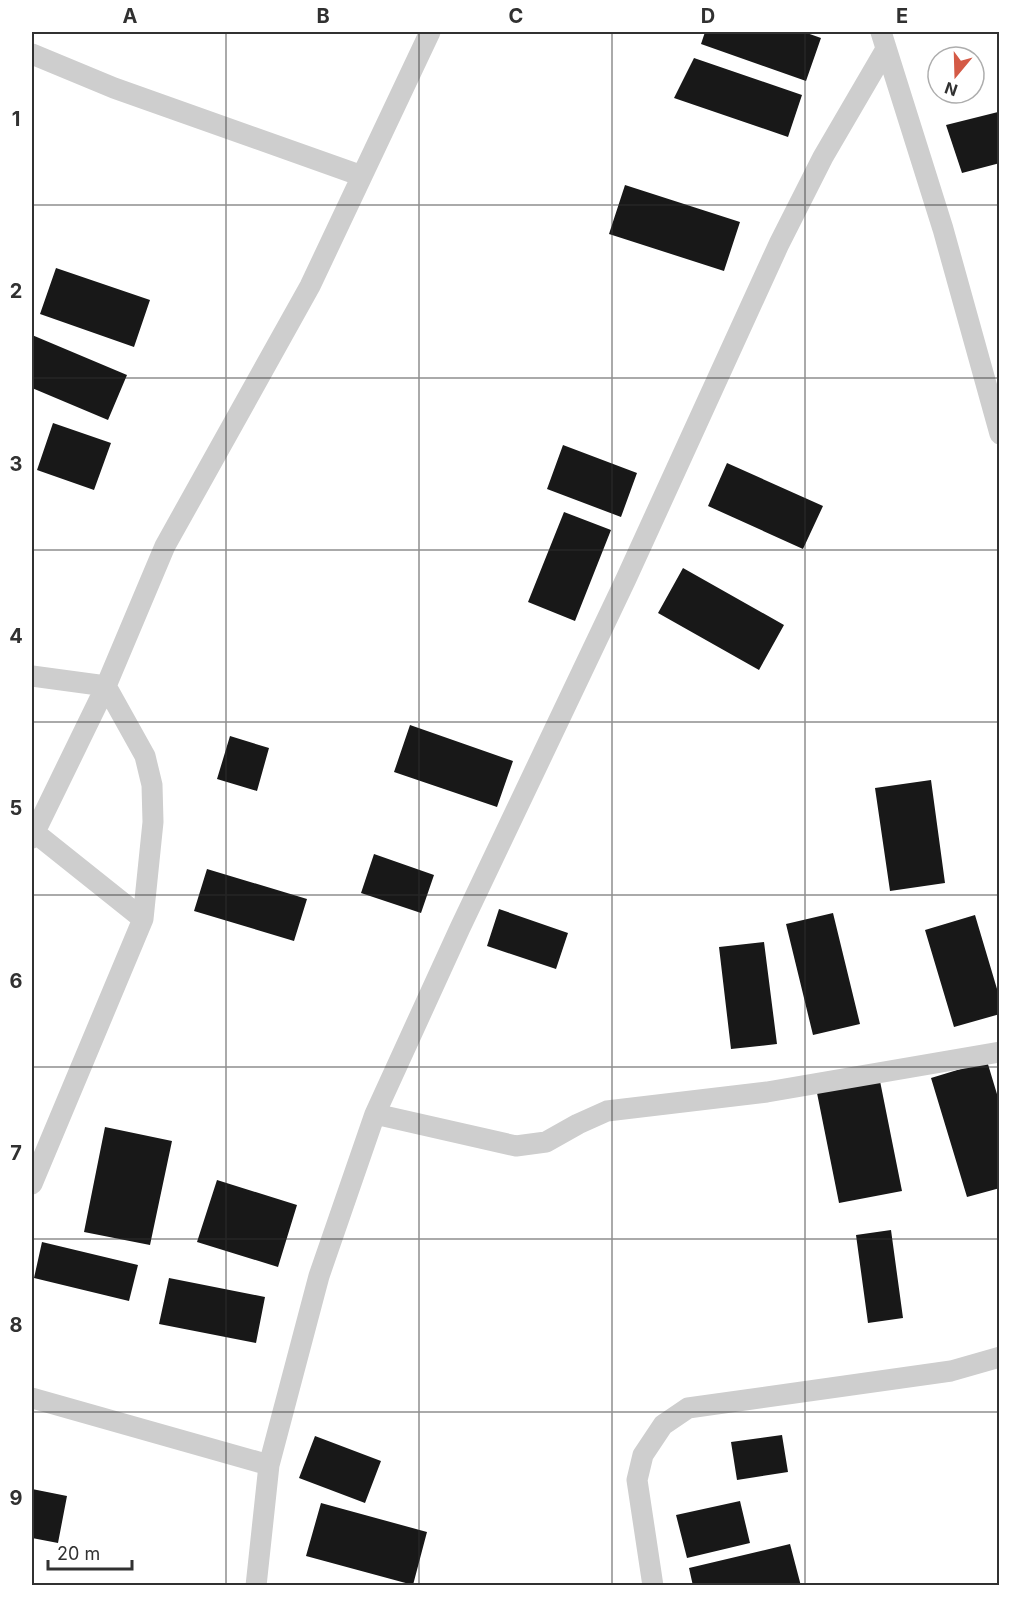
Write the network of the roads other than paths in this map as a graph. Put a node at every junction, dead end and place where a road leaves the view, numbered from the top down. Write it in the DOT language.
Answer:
graph roads {
  1 [pos="430,32"];
  2 [pos="884,40"];
  3 [pos="32,54"];
  4 [pos="362,176"];
  5 [pos="999,434"];
  6 [pos="32,676"];
  7 [pos="106,686"];
  8 [pos="33,835"];
  9 [pos="143,919"];
  10 [pos="999,1052"];
  11 [pos="375,1114"];
  12 [pos="32,1184"];
  13 [pos="999,1358"];
  14 [pos="32,1398"];
  15 [pos="269,1465"];
  16 [pos="256,1586"];
  17 [pos="652,1586"];
  1 -- 4 [label="street"];
  2 -- 5 [label="street"];
  2 -- 11 [label="street"];
  3 -- 4 [label="street"];
  4 -- 7 [label="street"];
  6 -- 7 [label="street"];
  7 -- 8 [label="street"];
  7 -- 9 [label="street"];
  8 -- 9 [label="street"];
  9 -- 12 [label="street"];
  10 -- 11 [label="street"];
  11 -- 15 [label="street"];
  13 -- 17 [label="street"];
  14 -- 15 [label="street"];
  15 -- 16 [label="street"];
}
